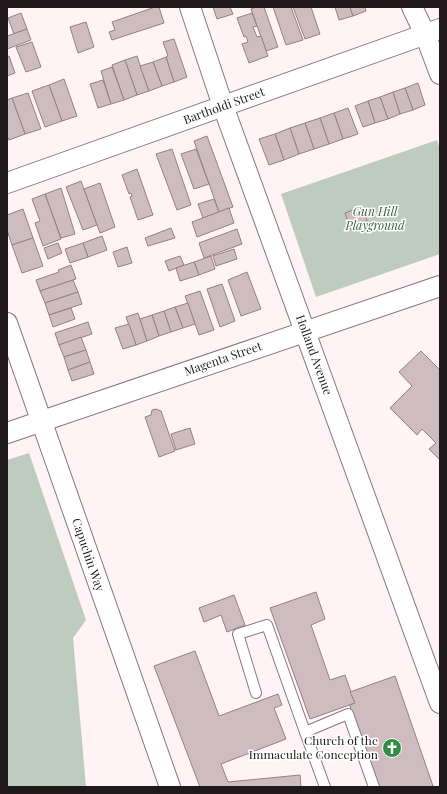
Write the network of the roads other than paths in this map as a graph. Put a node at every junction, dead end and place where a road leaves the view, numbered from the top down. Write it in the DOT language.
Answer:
graph roads {
  1 [pos="190,7"];
  2 [pos="412,7"];
  3 [pos="432,31"];
  4 [pos="440,74"];
  5 [pos="223,106"];
  6 [pos="7,183"];
  7 [pos="440,286"];
  8 [pos="7,323"];
  9 [pos="306,331"];
  10 [pos="42,421"];
  11 [pos="7,433"];
  12 [pos="256,693"];
  13 [pos="440,703"];
  14 [pos="305,732"];
  15 [pos="170,787"];
  16 [pos="325,787"];
  17 [pos="374,787"];
  1 -- 5 [label="street, Holland Avenue"];
  2 -- 3 [label="street"];
  3 -- 4 [label="street"];
  3 -- 5 [label="street, Bartholdi Street"];
  5 -- 6 [label="street, Bartholdi Street"];
  5 -- 9 [label="street, Holland Avenue"];
  7 -- 9 [label="street, Magenta Street"];
  8 -- 10 [label="street, Capuchin Way"];
  9 -- 10 [label="street, Magenta Street"];
  9 -- 13 [label="street, Holland Avenue"];
  10 -- 11 [label="street, Magenta Street"];
  10 -- 15 [label="street, Capuchin Way"];
  12 -- 14 [label="lane"];
  14 -- 16 [label="lane"];
  14 -- 17 [label="lane"];
}
